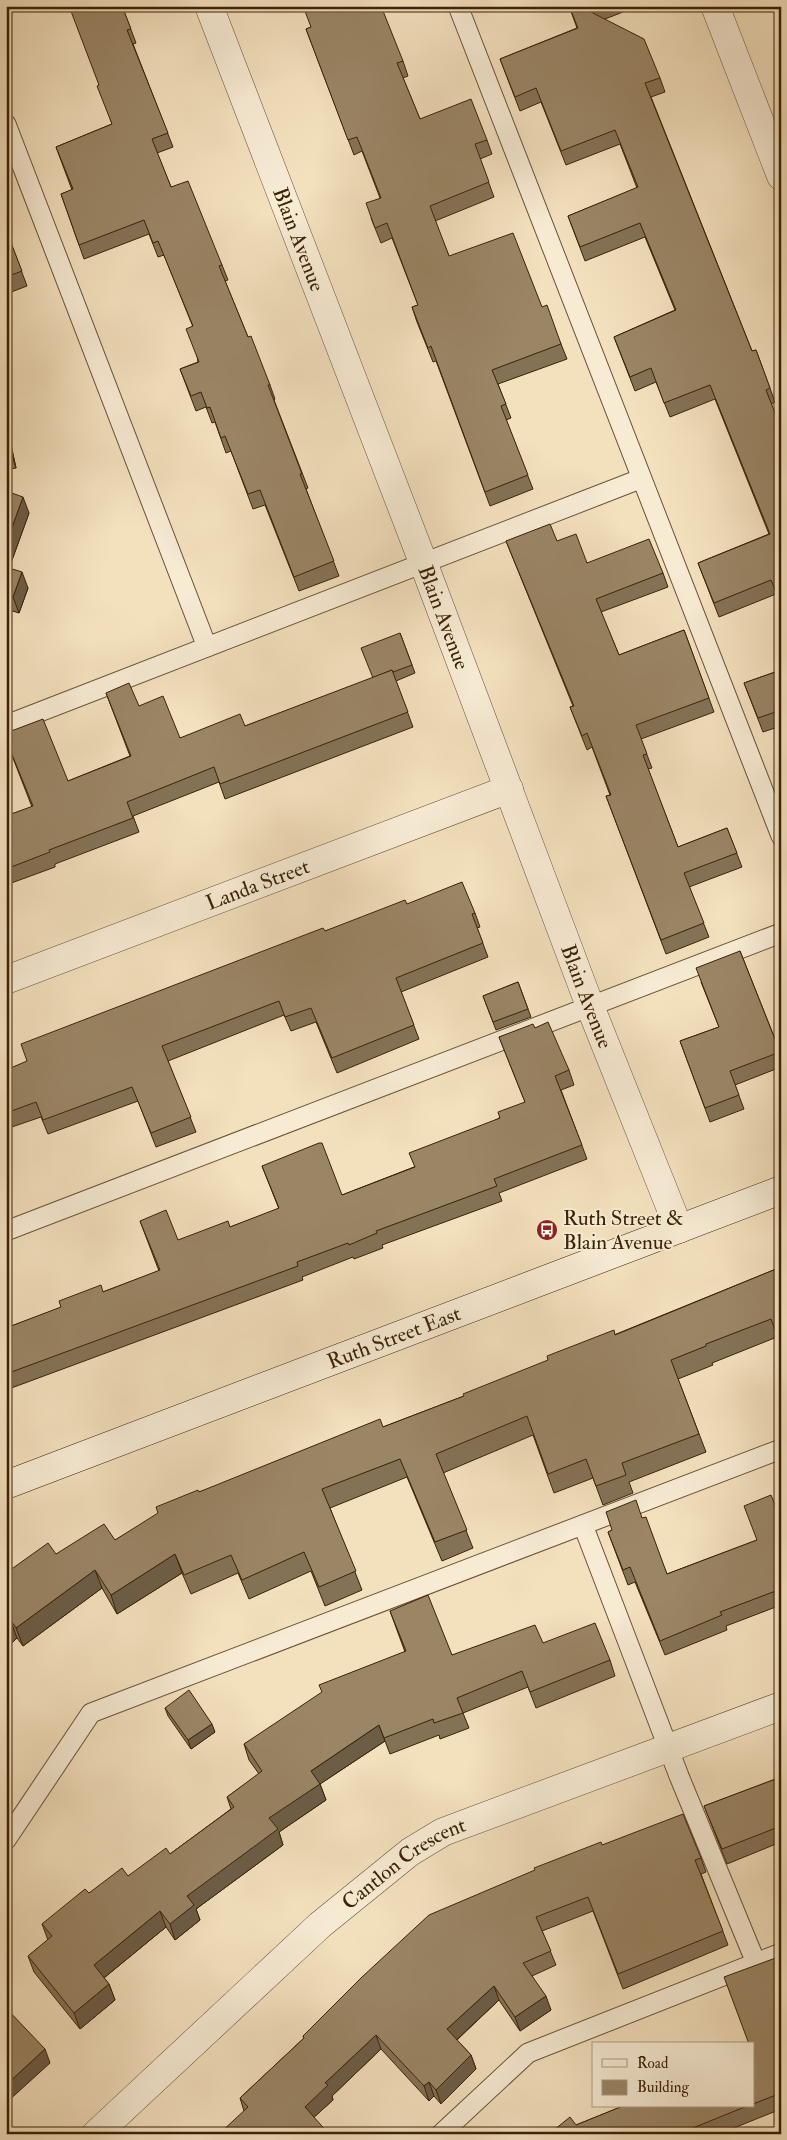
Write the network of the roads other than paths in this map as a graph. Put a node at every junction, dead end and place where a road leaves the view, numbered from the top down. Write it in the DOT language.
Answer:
graph roads {
  1 [pos="209,6"];
  2 [pos="458,6"];
  3 [pos="715,6"];
  4 [pos="6,124"];
  5 [pos="781,176"];
  6 [pos="640,479"];
  7 [pos="423,562"];
  8 [pos="207,647"];
  9 [pos="6,725"];
  10 [pos="509,789"];
  11 [pos="781,836"];
  12 [pos="781,932"];
  13 [pos="6,980"];
  14 [pos="590,1006"];
  15 [pos="781,1190"];
  16 [pos="679,1229"];
  17 [pos="6,1231"];
  18 [pos="781,1449"];
  19 [pos="6,1485"];
  20 [pos="583,1525"];
  21 [pos="781,1706"];
  22 [pos="669,1749"];
  23 [pos="6,1840"];
  24 [pos="781,1953"];
  25 [pos="756,1963"];
  26 [pos="96,2134"];
  27 [pos="441,2134"];
  1 -- 7 [label="street, Blain Avenue"];
  2 -- 6 [label="lane"];
  3 -- 5 [label="street"];
  4 -- 8 [label="lane"];
  6 -- 7 [label="lane"];
  6 -- 11 [label="lane"];
  7 -- 8 [label="lane"];
  7 -- 10 [label="street, Blain Avenue"];
  8 -- 9 [label="lane"];
  10 -- 13 [label="street, Landa Street"];
  10 -- 14 [label="street, Blain Avenue"];
  12 -- 14 [label="lane"];
  14 -- 16 [label="street, Blain Avenue"];
  14 -- 17 [label="lane"];
  15 -- 16 [label="street, Ruth Street East"];
  16 -- 19 [label="street, Ruth Street East"];
  18 -- 20 [label="lane"];
  20 -- 22 [label="lane"];
  20 -- 23 [label="lane"];
  21 -- 22 [label="street, Cantlon Crescent"];
  22 -- 25 [label="lane"];
  22 -- 26 [label="street, Cantlon Crescent"];
  24 -- 25 [label="lane"];
  25 -- 27 [label="lane"];
}
